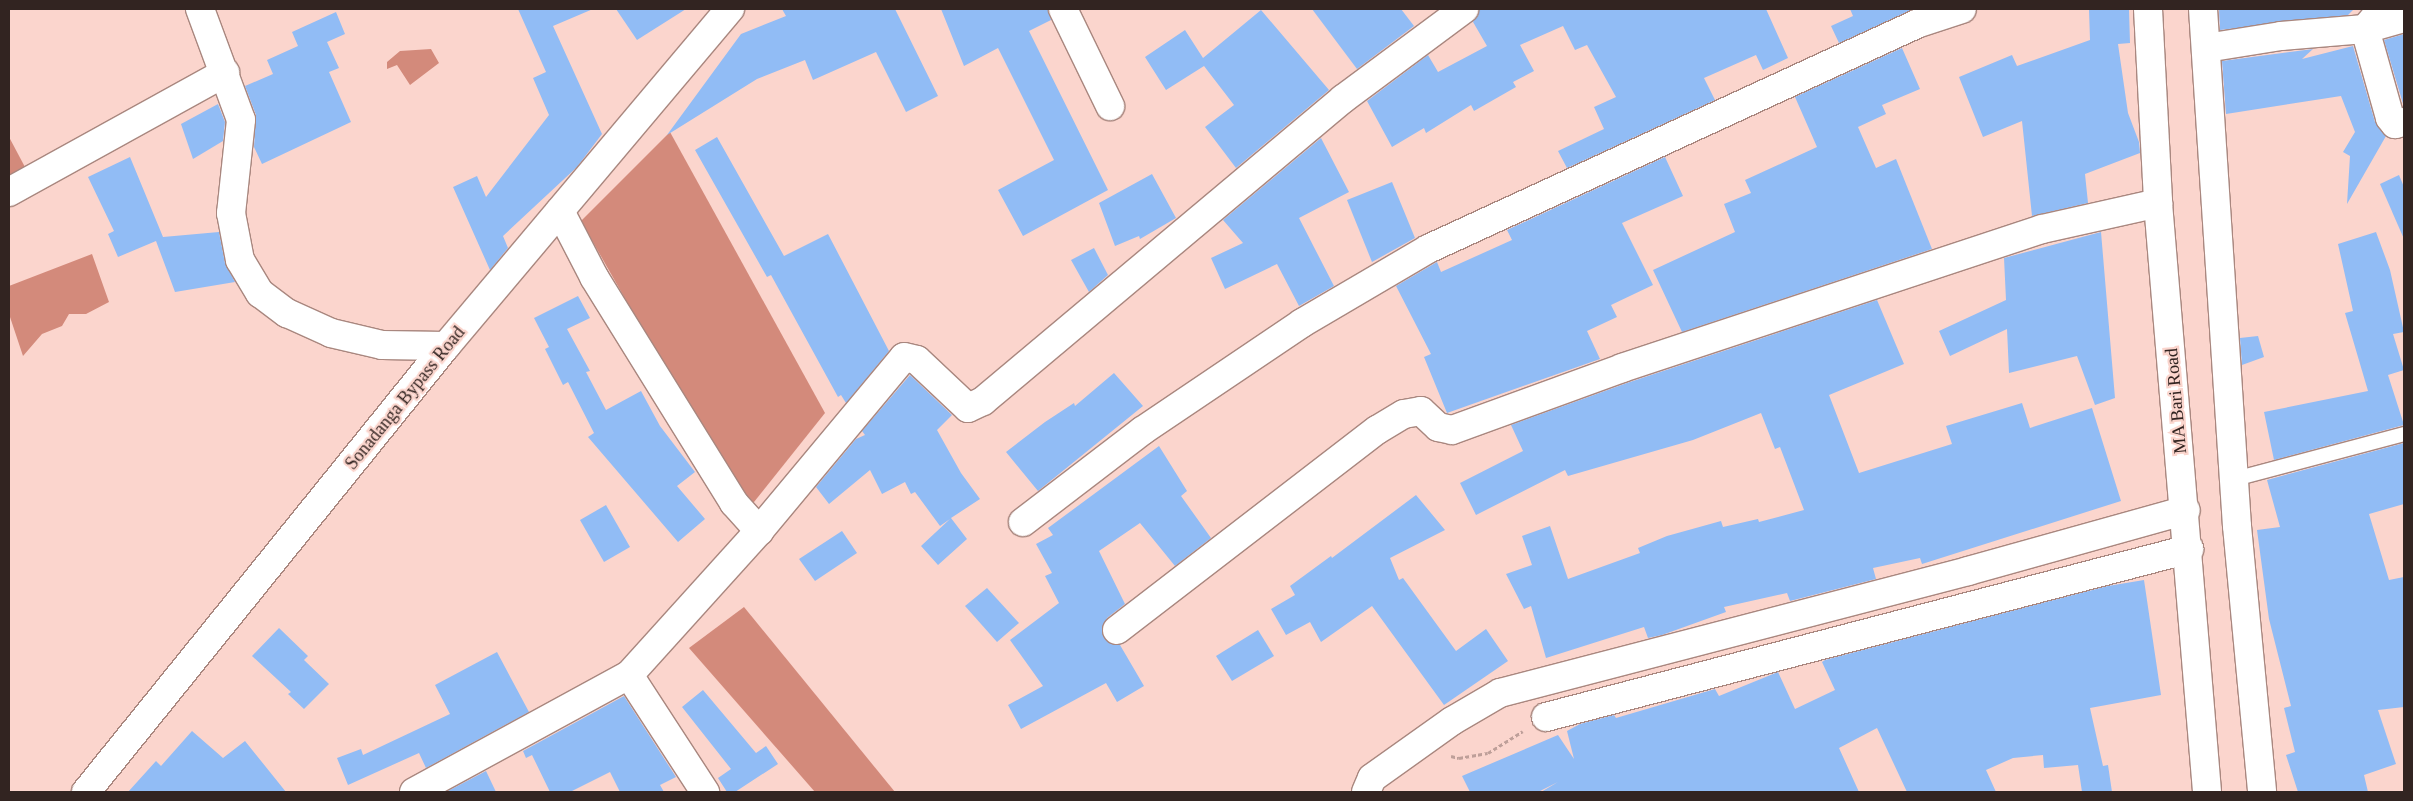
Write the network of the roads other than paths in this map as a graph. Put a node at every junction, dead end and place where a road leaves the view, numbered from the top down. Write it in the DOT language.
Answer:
graph roads {
  1 [pos="200,9"];
  2 [pos="730,9"];
  3 [pos="1063,9"];
  4 [pos="1464,9"];
  5 [pos="1962,9"];
  6 [pos="2148,9"];
  7 [pos="2202,9"];
  8 [pos="2404,18"];
  9 [pos="2373,19"];
  10 [pos="2206,48"];
  11 [pos="224,73"];
  12 [pos="1110,106"];
  13 [pos="2404,122"];
  14 [pos="9,192"];
  15 [pos="2158,203"];
  16 [pos="560,211"];
  17 [pos="446,346"];
  18 [pos="2404,434"];
  19 [pos="2235,479"];
  20 [pos="2186,510"];
  21 [pos="1023,522"];
  22 [pos="759,531"];
  23 [pos="2190,549"];
  24 [pos="1117,630"];
  25 [pos="1608,666"];
  26 [pos="629,675"];
  27 [pos="1619,698"];
  28 [pos="1546,717"];
  29 [pos="86,792"];
  30 [pos="414,792"];
  31 [pos="705,792"];
  32 [pos="1366,792"];
  33 [pos="2207,792"];
  34 [pos="2262,792"];
  1 -- 11 [label="street"];
  2 -- 16 [label="street, Sonadanga Bypass Road"];
  3 -- 12 [label="street"];
  4 -- 22 [label="street"];
  5 -- 21 [label="street"];
  6 -- 15 [label="street, MA Bari Road"];
  7 -- 10 [label="street"];
  8 -- 9 [label="street"];
  9 -- 10 [label="street"];
  9 -- 13 [label="street"];
  10 -- 19 [label="street"];
  11 -- 14 [label="street"];
  11 -- 17 [label="street"];
  15 -- 20 [label="street, MA Bari Road"];
  15 -- 24 [label="street"];
  16 -- 17 [label="street, Sonadanga Bypass Road"];
  16 -- 22 [label="street"];
  17 -- 29 [label="street, Sonadanga Bypass Road"];
  18 -- 19 [label="lane"];
  19 -- 34 [label="street"];
  20 -- 23 [label="street, MA Bari Road"];
  20 -- 25 [label="street"];
  22 -- 26 [label="street"];
  23 -- 27 [label="street"];
  23 -- 33 [label="street, MA Bari Road"];
  25 -- 27 [label="street"];
  25 -- 32 [label="street"];
  26 -- 30 [label="street"];
  26 -- 31 [label="street"];
  27 -- 28 [label="street"];
}
